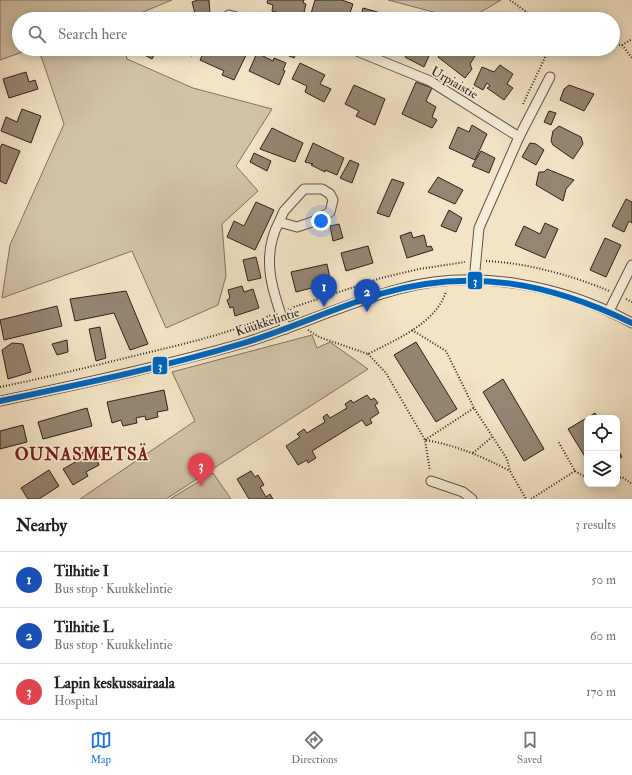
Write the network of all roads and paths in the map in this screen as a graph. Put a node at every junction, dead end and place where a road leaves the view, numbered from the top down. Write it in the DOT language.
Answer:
graph roads {
  1 [pos="510,0"];
  2 [pos="526,12"];
  3 [pos="632,38"];
  4 [pos="622,45"];
  5 [pos="369,56"];
  6 [pos="632,58"];
  7 [pos="550,77"];
  8 [pos="519,137"];
  9 [pos="279,222"];
  10 [pos="449,264"];
  11 [pos="632,266"];
  12 [pos="448,281"];
  13 [pos="474,281"];
  14 [pos="297,306"];
  15 [pos="609,311"];
  16 [pos="304,323"];
  17 [pos="632,323"];
  18 [pos="286,329"];
  19 [pos="412,330"];
  20 [pos="368,354"];
  21 [pos="0,401"];
  22 [pos="474,408"];
  23 [pos="492,436"];
  24 [pos="425,440"];
  25 [pos="558,441"];
  26 [pos="473,453"];
  27 [pos="510,471"];
  28 [pos="575,471"];
  29 [pos="584,476"];
  30 [pos="620,477"];
  31 [pos="431,481"];
  32 [pos="632,484"];
  33 [pos="472,499"];
  34 [pos="526,499"];
  35 [pos="531,499"];
  1 -- 2 [label="path"];
  3 -- 4 [label="path"];
  4 -- 6 [label="path"];
  5 -- 8 [label="street, Urpiaistie"];
  7 -- 8 [label="street"];
  8 -- 13 [label="street"];
  9 -- 9 [label="street"];
  9 -- 18 [label="street"];
  10 -- 12 [label="path"];
  11 -- 15 [label="street"];
  12 -- 13 [label="street, Kuukkelintie"];
  12 -- 16 [label="street, Kuukkelintie"];
  12 -- 19 [label="path"];
  13 -- 15 [label="street, Kuukkelintie"];
  14 -- 16 [label="path"];
  15 -- 17 [label="street, Kuukkelintie"];
  16 -- 18 [label="street, Kuukkelintie"];
  16 -- 20 [label="path"];
  18 -- 21 [label="street, Kuukkelintie"];
  19 -- 20 [label="path"];
  19 -- 22 [label="path"];
  20 -- 24 [label="path"];
  22 -- 23 [label="path"];
  22 -- 24 [label="path"];
  23 -- 26 [label="path"];
  23 -- 27 [label="path"];
  24 -- 26 [label="path"];
  24 -- 31 [label="path"];
  25 -- 28 [label="path"];
  26 -- 27 [label="path"];
  27 -- 34 [label="path"];
  28 -- 29 [label="path"];
  28 -- 35 [label="path"];
  30 -- 32 [label="path"];
  31 -- 33 [label="street"];
}
